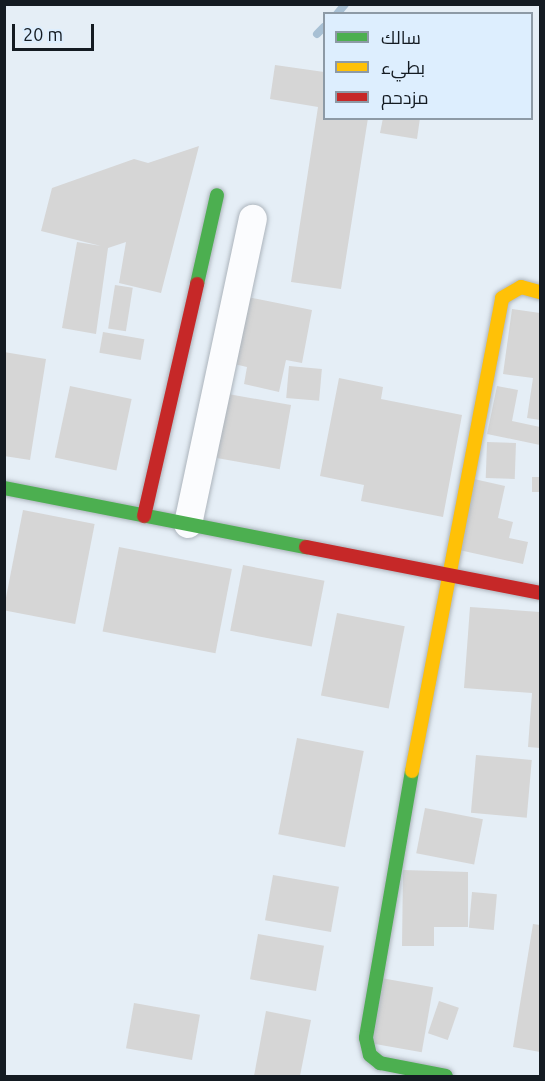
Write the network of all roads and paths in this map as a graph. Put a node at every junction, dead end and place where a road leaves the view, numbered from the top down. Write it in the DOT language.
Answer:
graph roads {
  1 [pos="217,195"];
  2 [pos="253,219"];
  3 [pos="540,292"];
  4 [pos="4,488"];
  5 [pos="144,516"];
  6 [pos="188,524"];
  7 [pos="445,574"];
  8 [pos="540,593"];
  9 [pos="446,1077"];
  1 -- 5 [label="street"];
  2 -- 6 [label="street"];
  3 -- 7 [label="street"];
  4 -- 5 [label="street"];
  5 -- 6 [label="street"];
  6 -- 7 [label="street"];
  7 -- 8 [label="street"];
  7 -- 9 [label="street"];
}
